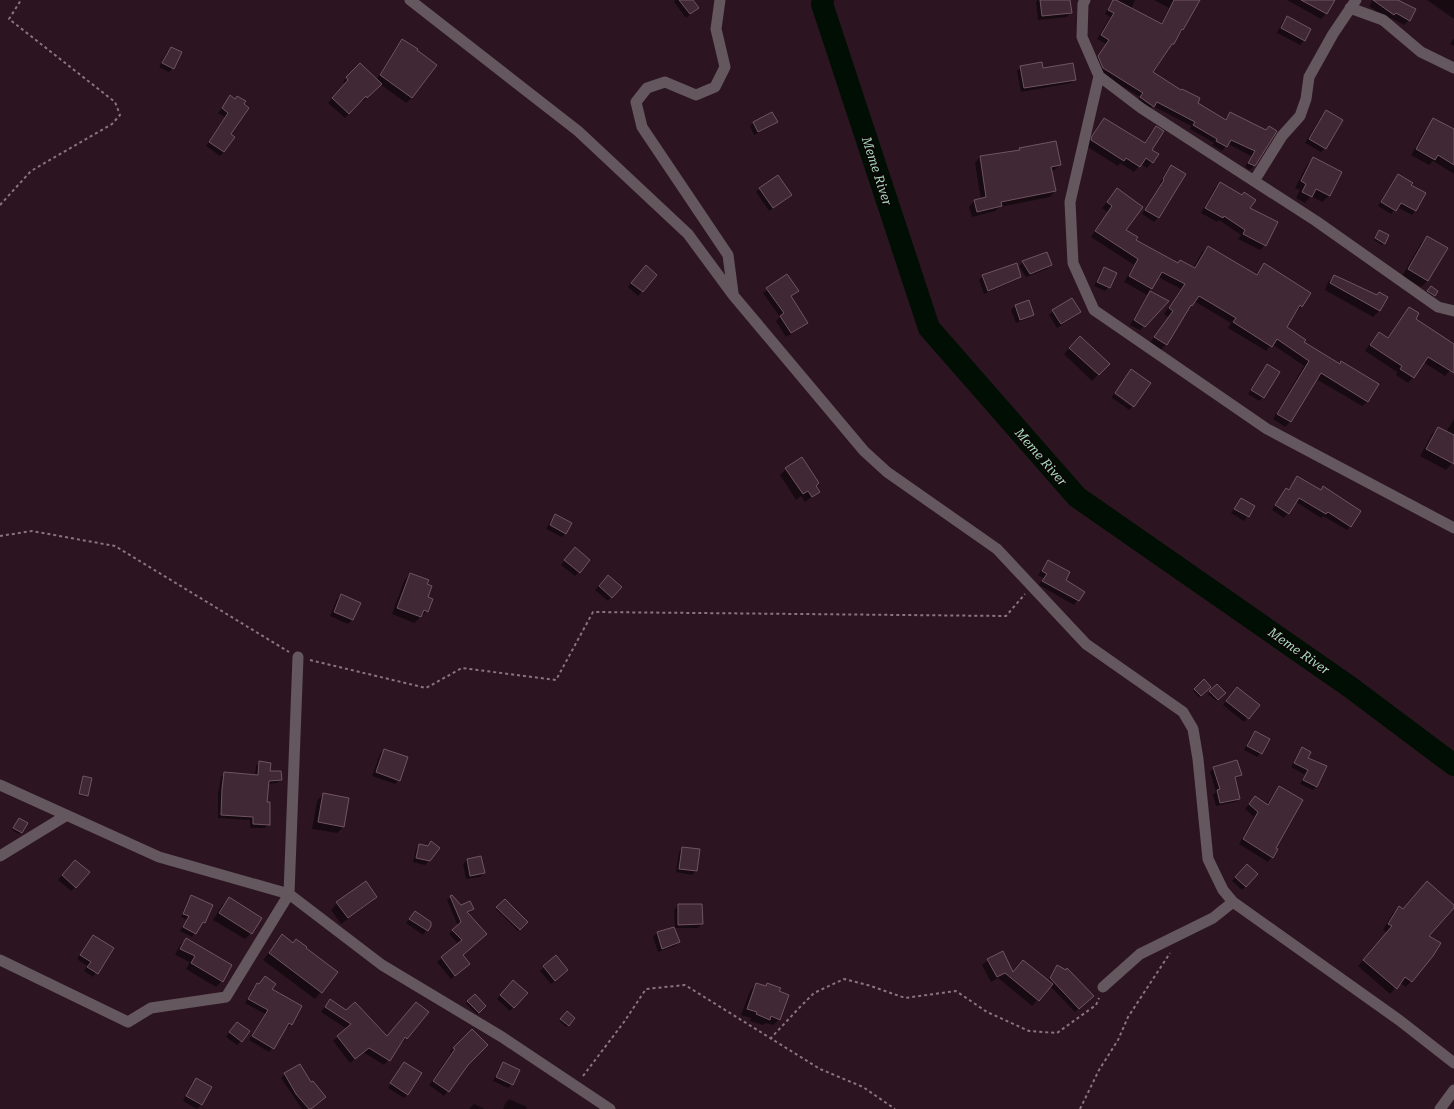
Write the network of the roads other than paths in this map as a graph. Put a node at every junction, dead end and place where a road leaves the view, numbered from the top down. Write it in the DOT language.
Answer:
graph roads {
  1 [pos="410,0"];
  2 [pos="720,0"];
  3 [pos="1085,0"];
  4 [pos="1353,4"];
  5 [pos="1454,68"];
  6 [pos="1099,76"];
  7 [pos="1254,181"];
  8 [pos="733,295"];
  9 [pos="1438,307"];
  10 [pos="1454,311"];
  11 [pos="1454,318"];
  12 [pos="1454,528"];
  13 [pos="298,657"];
  14 [pos="0,785"];
  15 [pos="67,816"];
  16 [pos="0,856"];
  17 [pos="289,894"];
  18 [pos="1233,902"];
  19 [pos="0,960"];
  20 [pos="1103,987"];
  21 [pos="1454,1063"];
  22 [pos="1454,1090"];
  23 [pos="610,1109"];
  24 [pos="1440,1109"];
  1 -- 8 [label="street"];
  2 -- 8 [label="street"];
  3 -- 6 [label="street"];
  4 -- 5 [label="street"];
  4 -- 7 [label="street"];
  6 -- 7 [label="street"];
  6 -- 12 [label="street"];
  7 -- 9 [label="street"];
  8 -- 18 [label="street"];
  9 -- 10 [label="street"];
  9 -- 11 [label="street"];
  13 -- 17 [label="street"];
  14 -- 15 [label="street"];
  15 -- 16 [label="street"];
  15 -- 17 [label="street"];
  17 -- 19 [label="street"];
  17 -- 23 [label="street"];
  18 -- 20 [label="street"];
  18 -- 21 [label="street"];
  22 -- 24 [label="street"];
}
